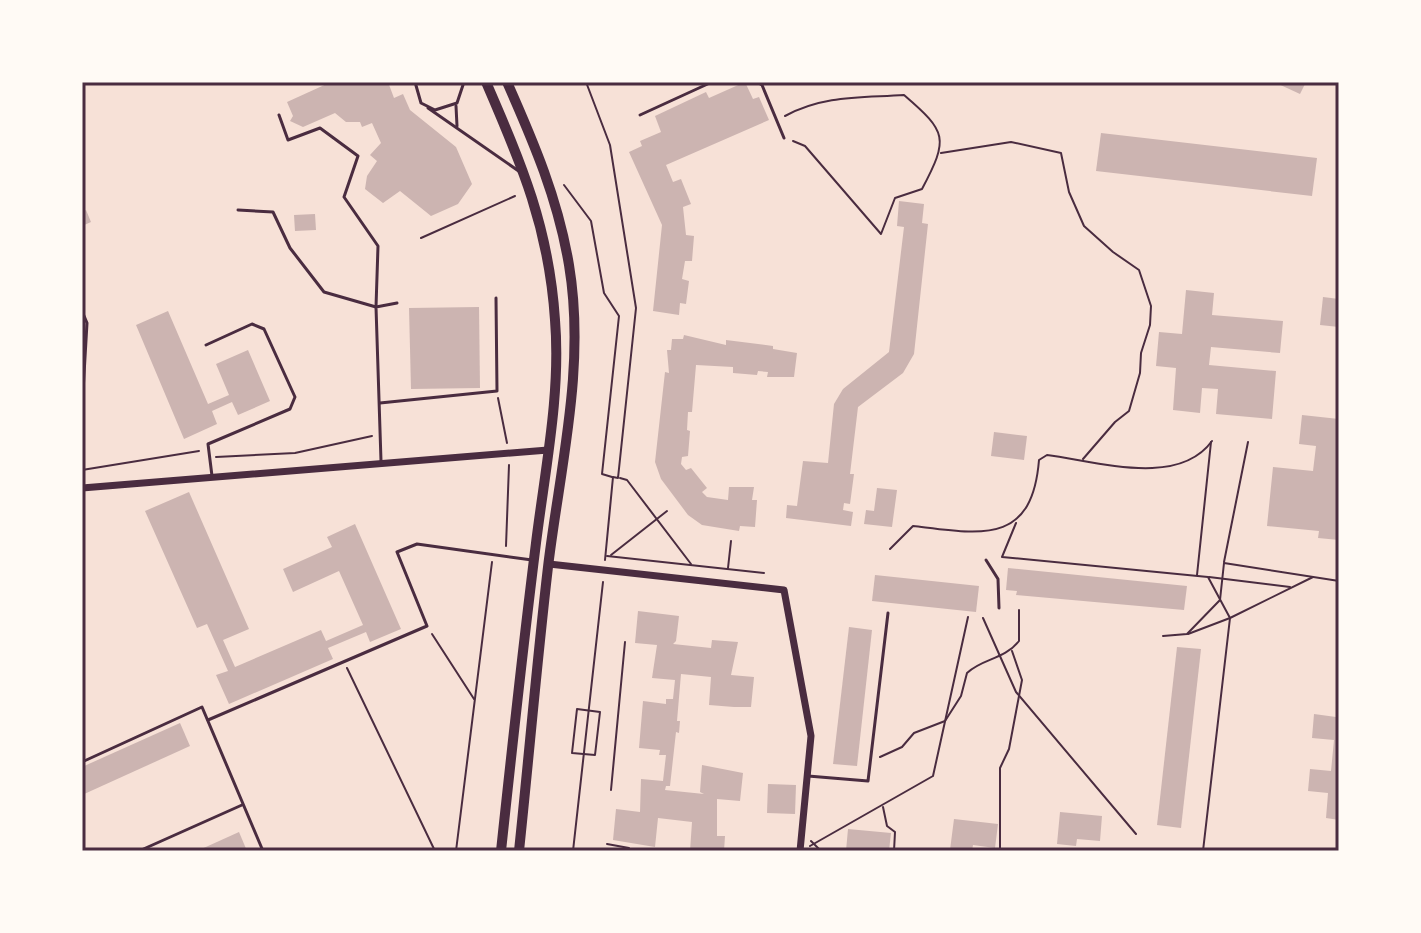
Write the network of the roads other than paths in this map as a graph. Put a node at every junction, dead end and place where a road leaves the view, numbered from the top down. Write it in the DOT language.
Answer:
graph roads {
  1 [pos="415,82"];
  2 [pos="464,82"];
  3 [pos="486,82"];
  4 [pos="507,82"];
  5 [pos="712,82"];
  6 [pos="757,82"];
  7 [pos="457,103"];
  8 [pos="428,108"];
  9 [pos="279,115"];
  10 [pos="640,115"];
  11 [pos="460,130"];
  12 [pos="784,138"];
  13 [pos="547,171"];
  14 [pos="528,178"];
  15 [pos="238,210"];
  16 [pos="496,298"];
  17 [pos="397,303"];
  18 [pos="376,307"];
  19 [pos="82,311"];
  20 [pos="206,345"];
  21 [pos="380,403"];
  22 [pos="82,409"];
  23 [pos="548,450"];
  24 [pos="381,461"];
  25 [pos="212,477"];
  26 [pos="82,488"];
  27 [pos="986,560"];
  28 [pos="534,561"];
  29 [pos="549,564"];
  30 [pos="999,608"];
  31 [pos="888,613"];
  32 [pos="208,720"];
  33 [pos="82,762"];
  34 [pos="808,776"];
  35 [pos="243,805"];
  36 [pos="139,851"];
  37 [pos="263,851"];
  38 [pos="501,851"];
  39 [pos="519,851"];
  40 [pos="801,851"];
  1 -- 8 [label="lane"];
  2 -- 7 [label="lane"];
  3 -- 14 [label="main road"];
  4 -- 13 [label="main road"];
  5 -- 10 [label="lane"];
  6 -- 12 [label="lane"];
  7 -- 8 [label="lane"];
  7 -- 11 [label="lane"];
  8 -- 11 [label="lane"];
  9 -- 18 [label="lane"];
  11 -- 14 [label="lane"];
  13 -- 14 [label="main road"];
  13 -- 29 [label="main road"];
  14 -- 23 [label="main road"];
  15 -- 18 [label="lane"];
  16 -- 21 [label="lane"];
  17 -- 18 [label="lane"];
  18 -- 21 [label="lane"];
  19 -- 22 [label="lane"];
  20 -- 25 [label="lane"];
  21 -- 24 [label="lane"];
  23 -- 24 [label="street"];
  23 -- 28 [label="main road"];
  24 -- 25 [label="street"];
  25 -- 26 [label="street"];
  27 -- 30 [label="lane"];
  28 -- 29 [label="main road"];
  28 -- 32 [label="lane"];
  28 -- 38 [label="main road"];
  29 -- 34 [label="street"];
  29 -- 39 [label="main road"];
  31 -- 34 [label="lane"];
  32 -- 33 [label="lane"];
  32 -- 35 [label="lane"];
  34 -- 40 [label="street"];
  35 -- 36 [label="lane"];
  35 -- 37 [label="lane"];
}
